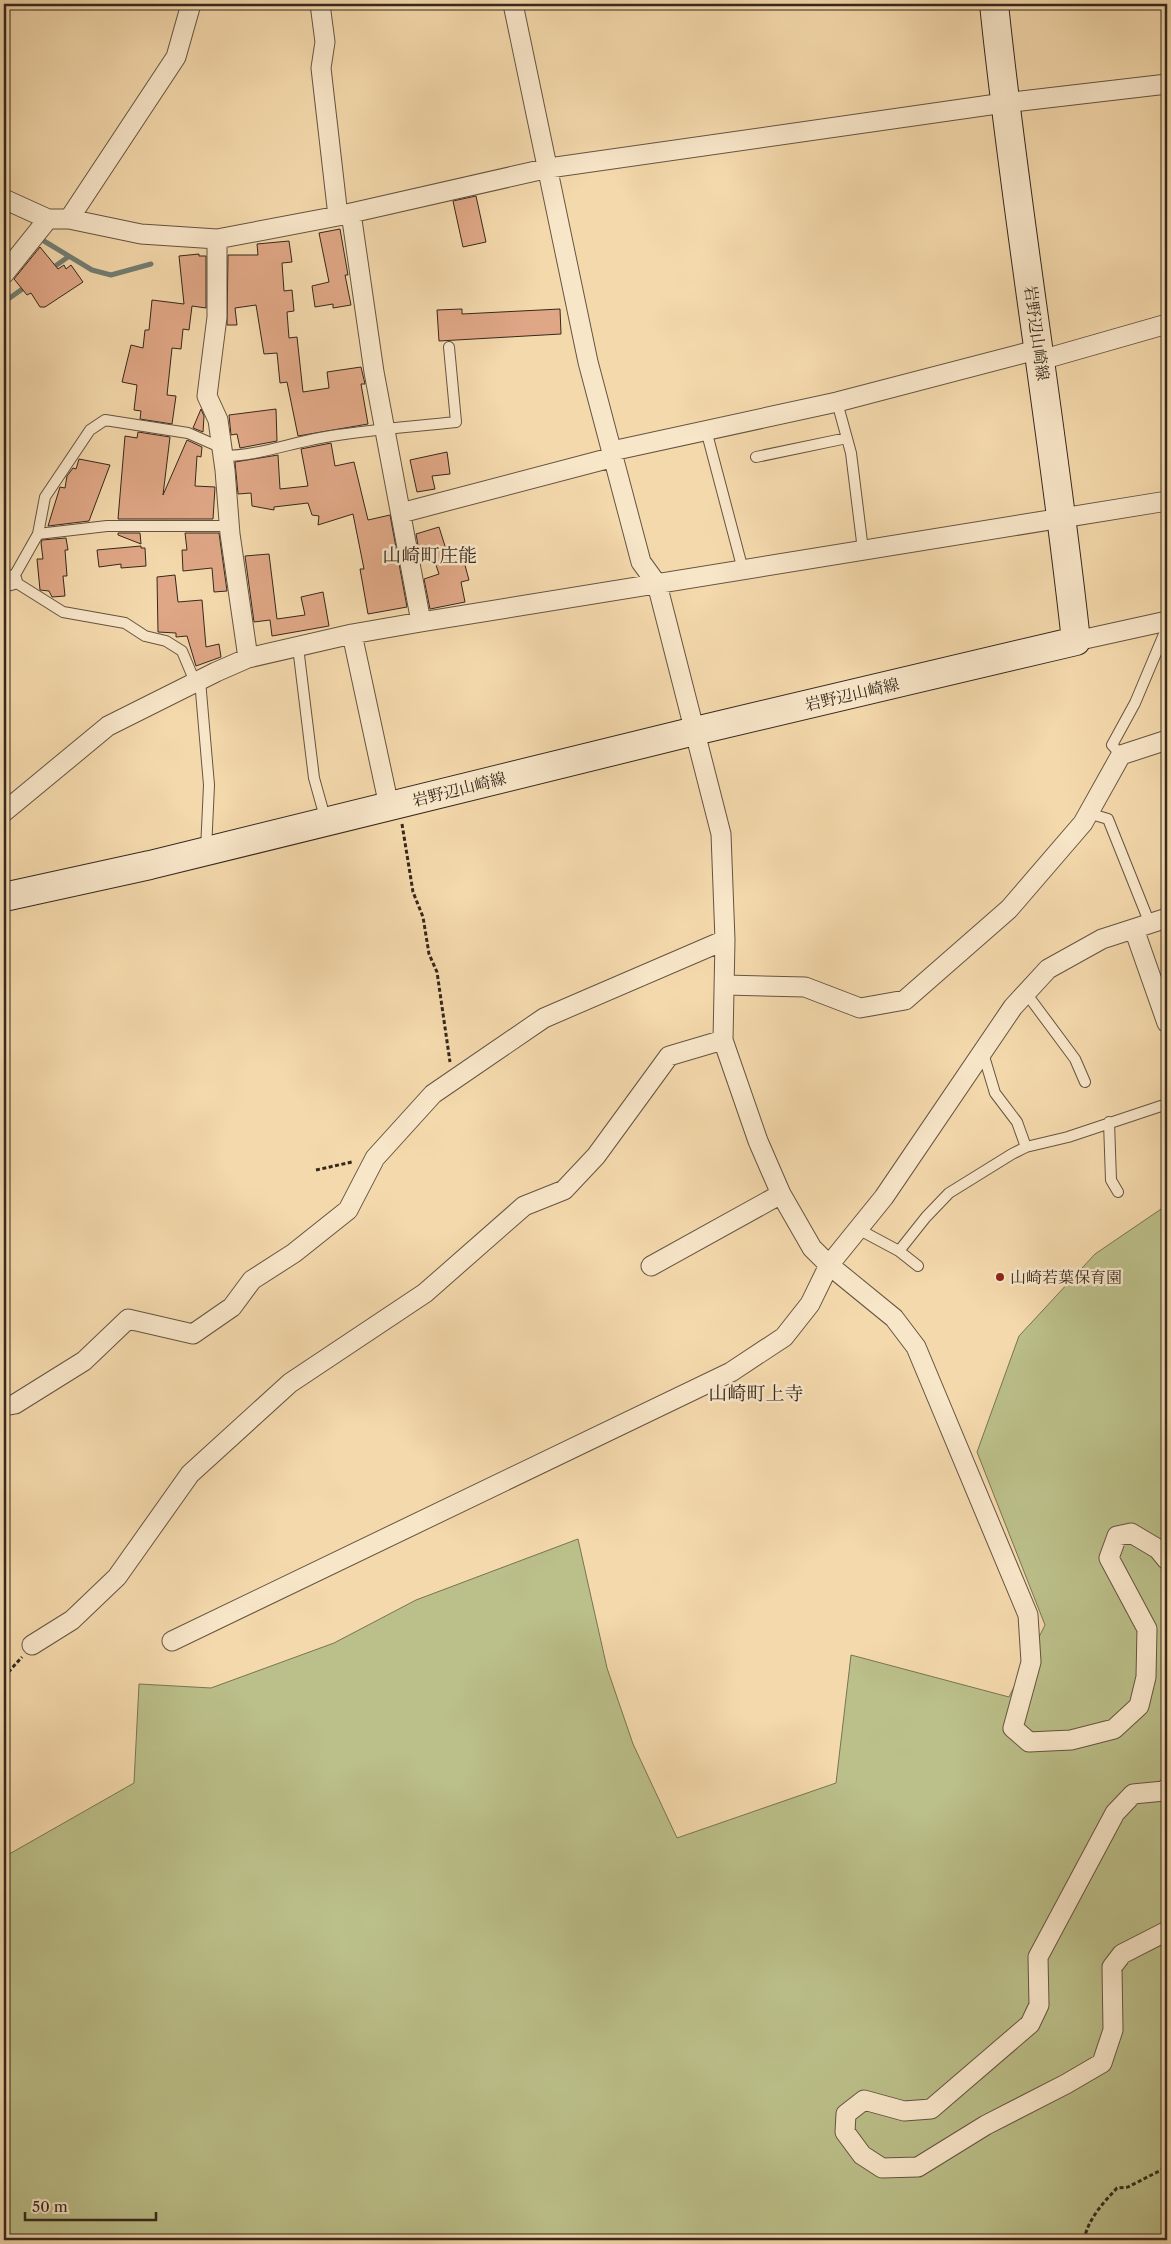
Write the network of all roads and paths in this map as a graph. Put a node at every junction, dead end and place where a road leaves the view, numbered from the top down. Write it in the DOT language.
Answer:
graph roads {
  1 [pos="191,4"];
  2 [pos="320,4"];
  3 [pos="513,4"];
  4 [pos="994,4"];
  5 [pos="1167,84"];
  6 [pos="1004,103"];
  7 [pos="549,168"];
  8 [pos="4,199"];
  9 [pos="344,214"];
  10 [pos="69,219"];
  11 [pos="48,220"];
  12 [pos="218,239"];
  13 [pos="4,274"];
  14 [pos="1167,324"];
  15 [pos="449,347"];
  16 [pos="1041,354"];
  17 [pos="837,402"];
  18 [pos="385,430"];
  19 [pos="706,430"];
  20 [pos="847,438"];
  21 [pos="222,452"];
  22 [pos="613,454"];
  23 [pos="756,457"];
  24 [pos="1167,501"];
  25 [pos="401,513"];
  26 [pos="1063,518"];
  27 [pos="229,526"];
  28 [pos="38,534"];
  29 [pos="863,550"];
  30 [pos="743,570"];
  31 [pos="8,581"];
  32 [pos="657,584"];
  33 [pos="1167,621"];
  34 [pos="421,622"];
  35 [pos="1167,627"];
  36 [pos="352,634"];
  37 [pos="1076,641"];
  38 [pos="298,647"];
  39 [pos="248,658"];
  40 [pos="197,681"];
  41 [pos="695,730"];
  42 [pos="1167,740"];
  43 [pos="1121,755"];
  44 [pos="394,805"];
  45 [pos="4,812"];
  46 [pos="1088,813"];
  47 [pos="326,822"];
  48 [pos="206,851"];
  49 [pos="4,897"];
  50 [pos="1150,924"];
  51 [pos="725,940"];
  52 [pos="725,985"];
  53 [pos="1026,993"];
  54 [pos="1167,1023"];
  55 [pos="723,1040"];
  56 [pos="983,1052"];
  57 [pos="453,1080"];
  58 [pos="1085,1082"];
  59 [pos="1167,1104"];
  60 [pos="1108,1122"];
  61 [pos="1026,1147"];
  62 [pos="375,1158"];
  63 [pos="316,1170"];
  64 [pos="1118,1192"];
  65 [pos="781,1194"];
  66 [pos="858,1229"];
  67 [pos="899,1252"];
  68 [pos="829,1265"];
  69 [pos="651,1266"];
  70 [pos="918,1266"];
  71 [pos="4,1406"];
  72 [pos="1167,1560"];
  73 [pos="172,1641"];
  74 [pos="32,1645"];
  75 [pos="4,1677"];
  76 [pos="1167,1788"];
  77 [pos="1167,1931"];
  78 [pos="1167,2167"];
  79 [pos="1084,2240"];
  1 -- 10 [label="street"];
  2 -- 9 [label="street"];
  3 -- 7 [label="street"];
  4 -- 6 [label="main road, 岩野辺山崎線"];
  5 -- 6 [label="street"];
  6 -- 7 [label="street"];
  6 -- 16 [label="main road, 岩野辺山崎線"];
  7 -- 9 [label="street"];
  7 -- 22 [label="street"];
  8 -- 11 [label="street"];
  9 -- 12 [label="street"];
  9 -- 18 [label="street"];
  10 -- 11 [label="street"];
  10 -- 12 [label="street"];
  11 -- 13 [label="street"];
  12 -- 21 [label="street"];
  14 -- 16 [label="street"];
  15 -- 18 [label="lane"];
  16 -- 17 [label="street"];
  16 -- 26 [label="main road, 岩野辺山崎線"];
  17 -- 19 [label="street"];
  17 -- 20 [label="lane"];
  18 -- 21 [label="lane"];
  18 -- 25 [label="street"];
  19 -- 22 [label="street"];
  19 -- 30 [label="lane"];
  20 -- 23 [label="lane"];
  20 -- 29 [label="lane"];
  21 -- 27 [label="street"];
  21 -- 28 [label="lane"];
  22 -- 25 [label="street"];
  22 -- 32 [label="street"];
  24 -- 26 [label="street"];
  25 -- 34 [label="street"];
  26 -- 29 [label="street"];
  26 -- 37 [label="main road, 岩野辺山崎線"];
  27 -- 28 [label="lane"];
  27 -- 39 [label="street"];
  28 -- 31 [label="lane"];
  29 -- 30 [label="street"];
  30 -- 32 [label="street"];
  31 -- 40 [label="lane"];
  32 -- 34 [label="street"];
  32 -- 41 [label="street"];
  33 -- 37 [label="street"];
  34 -- 36 [label="street"];
  35 -- 43 [label="lane"];
  36 -- 38 [label="street"];
  36 -- 44 [label="street"];
  37 -- 41 [label="main road, 岩野辺山崎線"];
  38 -- 39 [label="street"];
  38 -- 47 [label="lane"];
  39 -- 40 [label="street"];
  40 -- 45 [label="street"];
  40 -- 48 [label="lane"];
  41 -- 44 [label="main road, 岩野辺山崎線"];
  41 -- 51 [label="street"];
  42 -- 43 [label="street"];
  43 -- 46 [label="street"];
  44 -- 47 [label="main road, 岩野辺山崎線"];
  44 -- 57 [label="path"];
  46 -- 50 [label="lane"];
  46 -- 52 [label="street"];
  47 -- 48 [label="main road, 岩野辺山崎線"];
  48 -- 49 [label="main road, 岩野辺山崎線"];
  50 -- 53 [label="street"];
  50 -- 54 [label="street"];
  51 -- 52 [label="street"];
  51 -- 57 [label="street"];
  52 -- 55 [label="street"];
  53 -- 56 [label="street"];
  53 -- 58 [label="lane"];
  55 -- 65 [label="street"];
  55 -- 74 [label="street"];
  56 -- 61 [label="lane"];
  56 -- 66 [label="street"];
  57 -- 62 [label="street"];
  59 -- 60 [label="lane"];
  60 -- 61 [label="lane"];
  60 -- 64 [label="lane"];
  61 -- 67 [label="lane"];
  62 -- 63 [label="path"];
  62 -- 71 [label="street"];
  65 -- 68 [label="street"];
  65 -- 69 [label="street"];
  66 -- 67 [label="lane"];
  66 -- 68 [label="street"];
  67 -- 70 [label="lane"];
  68 -- 72 [label="street"];
  68 -- 73 [label="street"];
  74 -- 75 [label="path"];
  76 -- 77 [label="street"];
  78 -- 79 [label="path"];
}
